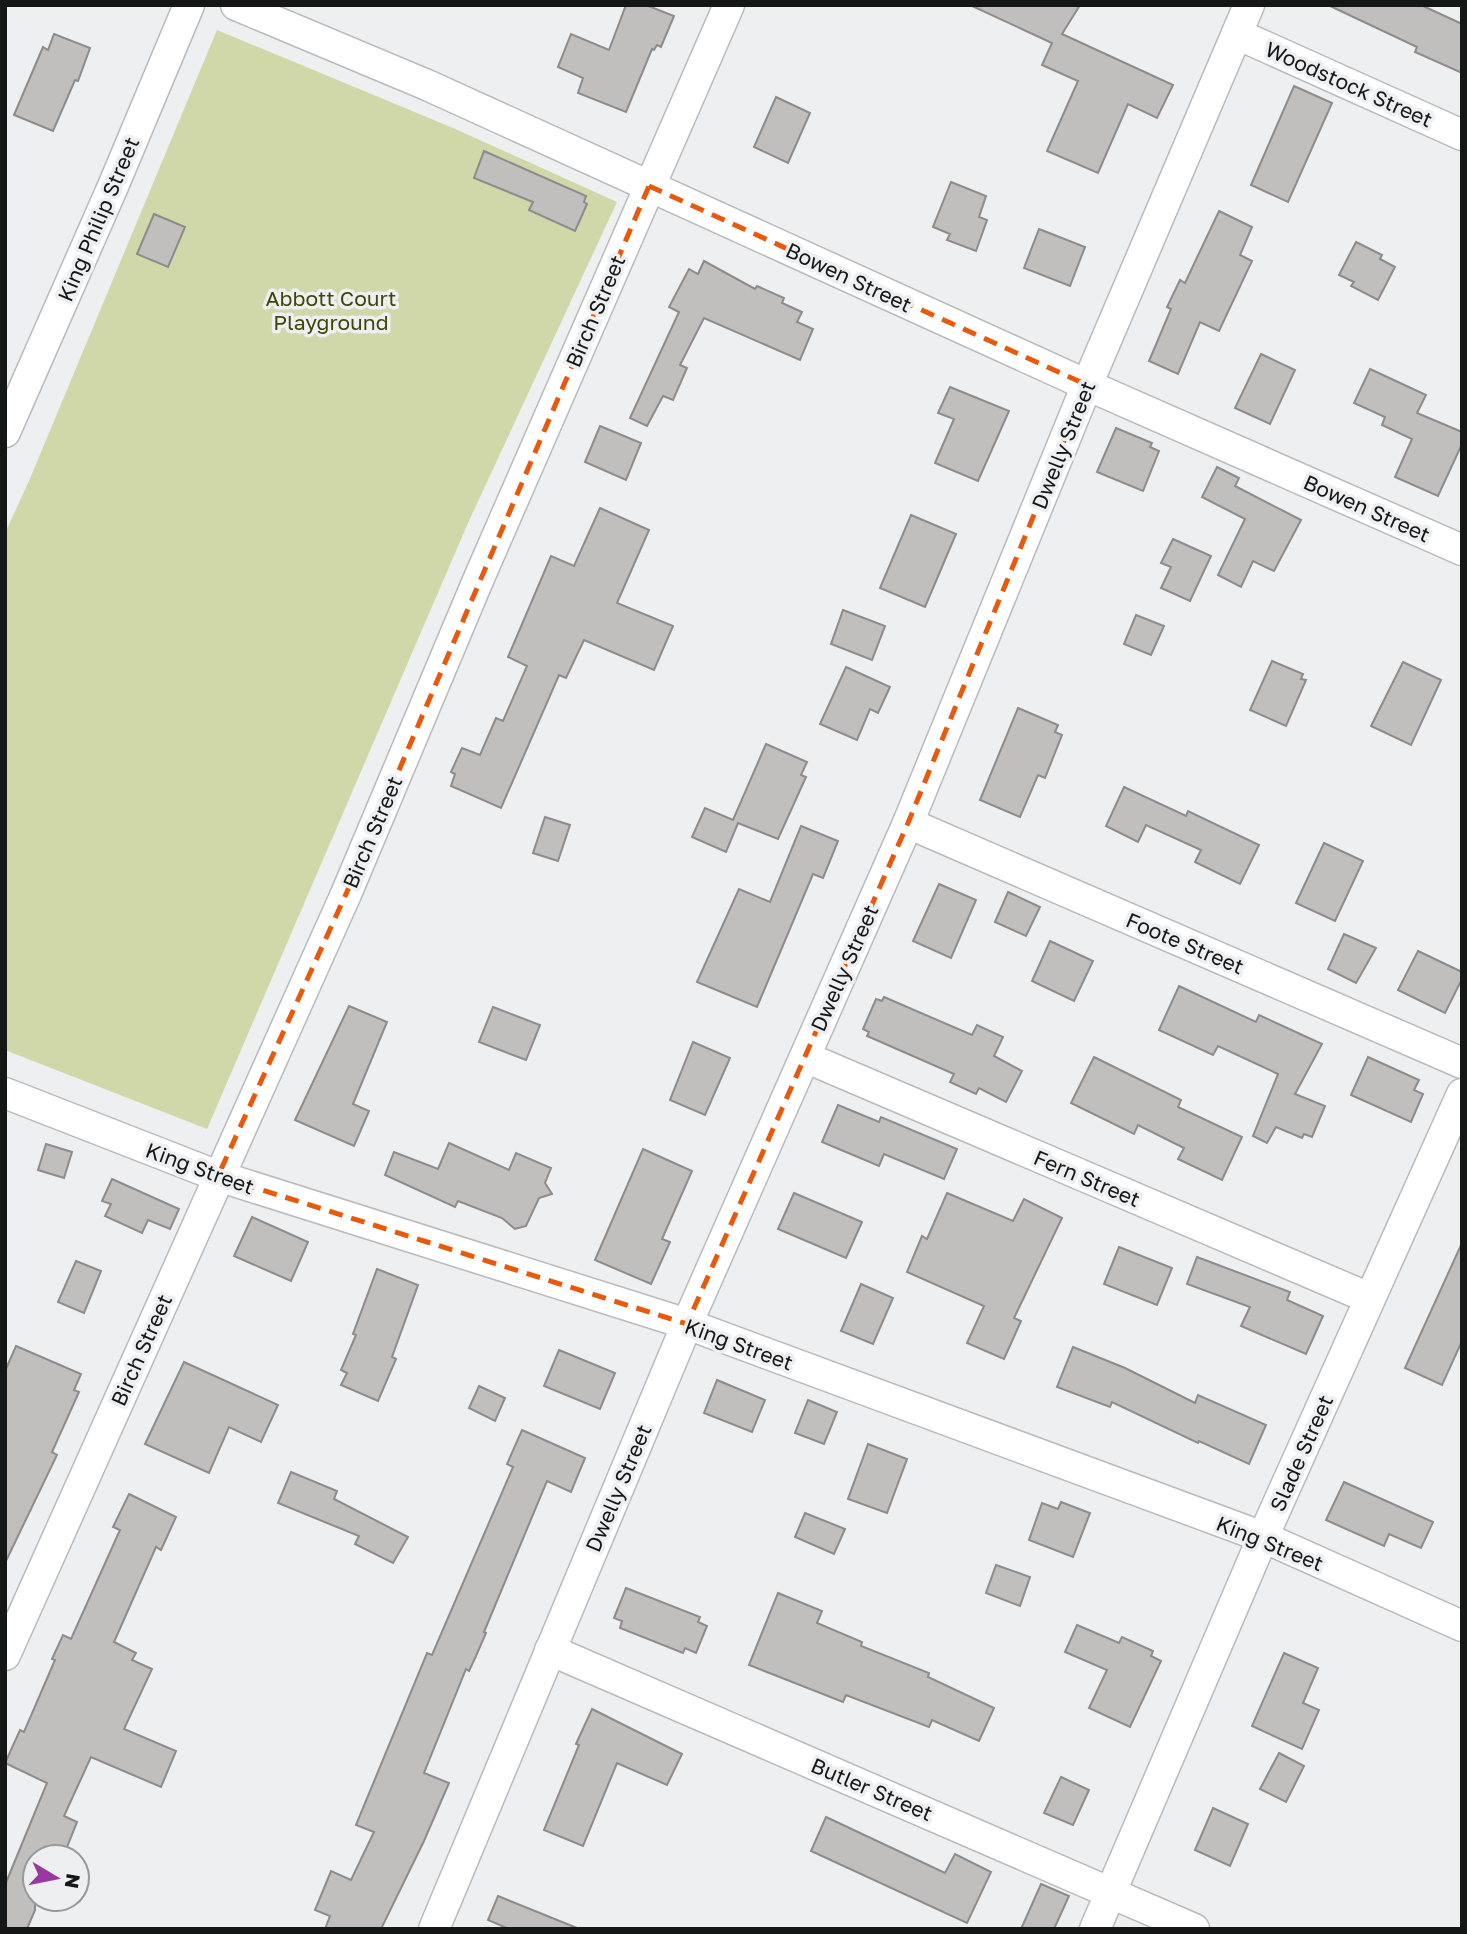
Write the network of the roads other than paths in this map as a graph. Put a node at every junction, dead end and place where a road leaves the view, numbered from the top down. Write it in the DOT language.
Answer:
graph roads {
  1 [pos="189,5"];
  2 [pos="236,5"];
  3 [pos="729,5"];
  4 [pos="1249,5"];
  5 [pos="1237,34"];
  6 [pos="1462,135"];
  7 [pos="649,186"];
  8 [pos="1087,385"];
  9 [pos="5,432"];
  10 [pos="1462,550"];
  11 [pos="908,823"];
  12 [pos="805,1057"];
  13 [pos="1462,1063"];
  14 [pos="5,1093"];
  15 [pos="1462,1094"];
  16 [pos="218,1177"];
  17 [pos="1369,1298"];
  18 [pos="687,1324"];
  19 [pos="1263,1537"];
  20 [pos="1462,1626"];
  21 [pos="550,1650"];
  22 [pos="5,1655"];
  23 [pos="1110,1892"];
  24 [pos="434,1929"];
  25 [pos="1095,1929"];
  26 [pos="1194,1929"];
  1 -- 9 [label="street, King Philip Street"];
  2 -- 7 [label="street, Bowen Street"];
  3 -- 7 [label="street, Birch Street"];
  4 -- 5 [label="street, Dwelly Street"];
  5 -- 6 [label="street, Woodstock Street"];
  5 -- 8 [label="street, Dwelly Street"];
  7 -- 8 [label="street, Bowen Street"];
  7 -- 16 [label="street, Birch Street"];
  8 -- 10 [label="street, Bowen Street"];
  8 -- 11 [label="street, Dwelly Street"];
  11 -- 12 [label="street, Dwelly Street"];
  11 -- 13 [label="street, Foote Street"];
  12 -- 17 [label="street, Fern Street"];
  12 -- 18 [label="street, Dwelly Street"];
  14 -- 16 [label="street, King Street"];
  15 -- 17 [label="street, Slade Street"];
  16 -- 18 [label="street, King Street"];
  16 -- 22 [label="street, Birch Street"];
  17 -- 19 [label="street, Slade Street"];
  18 -- 19 [label="street, King Street"];
  18 -- 21 [label="street, Dwelly Street"];
  19 -- 20 [label="street, King Street"];
  19 -- 23 [label="street, Slade Street"];
  21 -- 23 [label="street, Butler Street"];
  21 -- 24 [label="street, Dwelly Street"];
  23 -- 25 [label="street, Slade Street"];
  23 -- 26 [label="street, Butler Street"];
}
